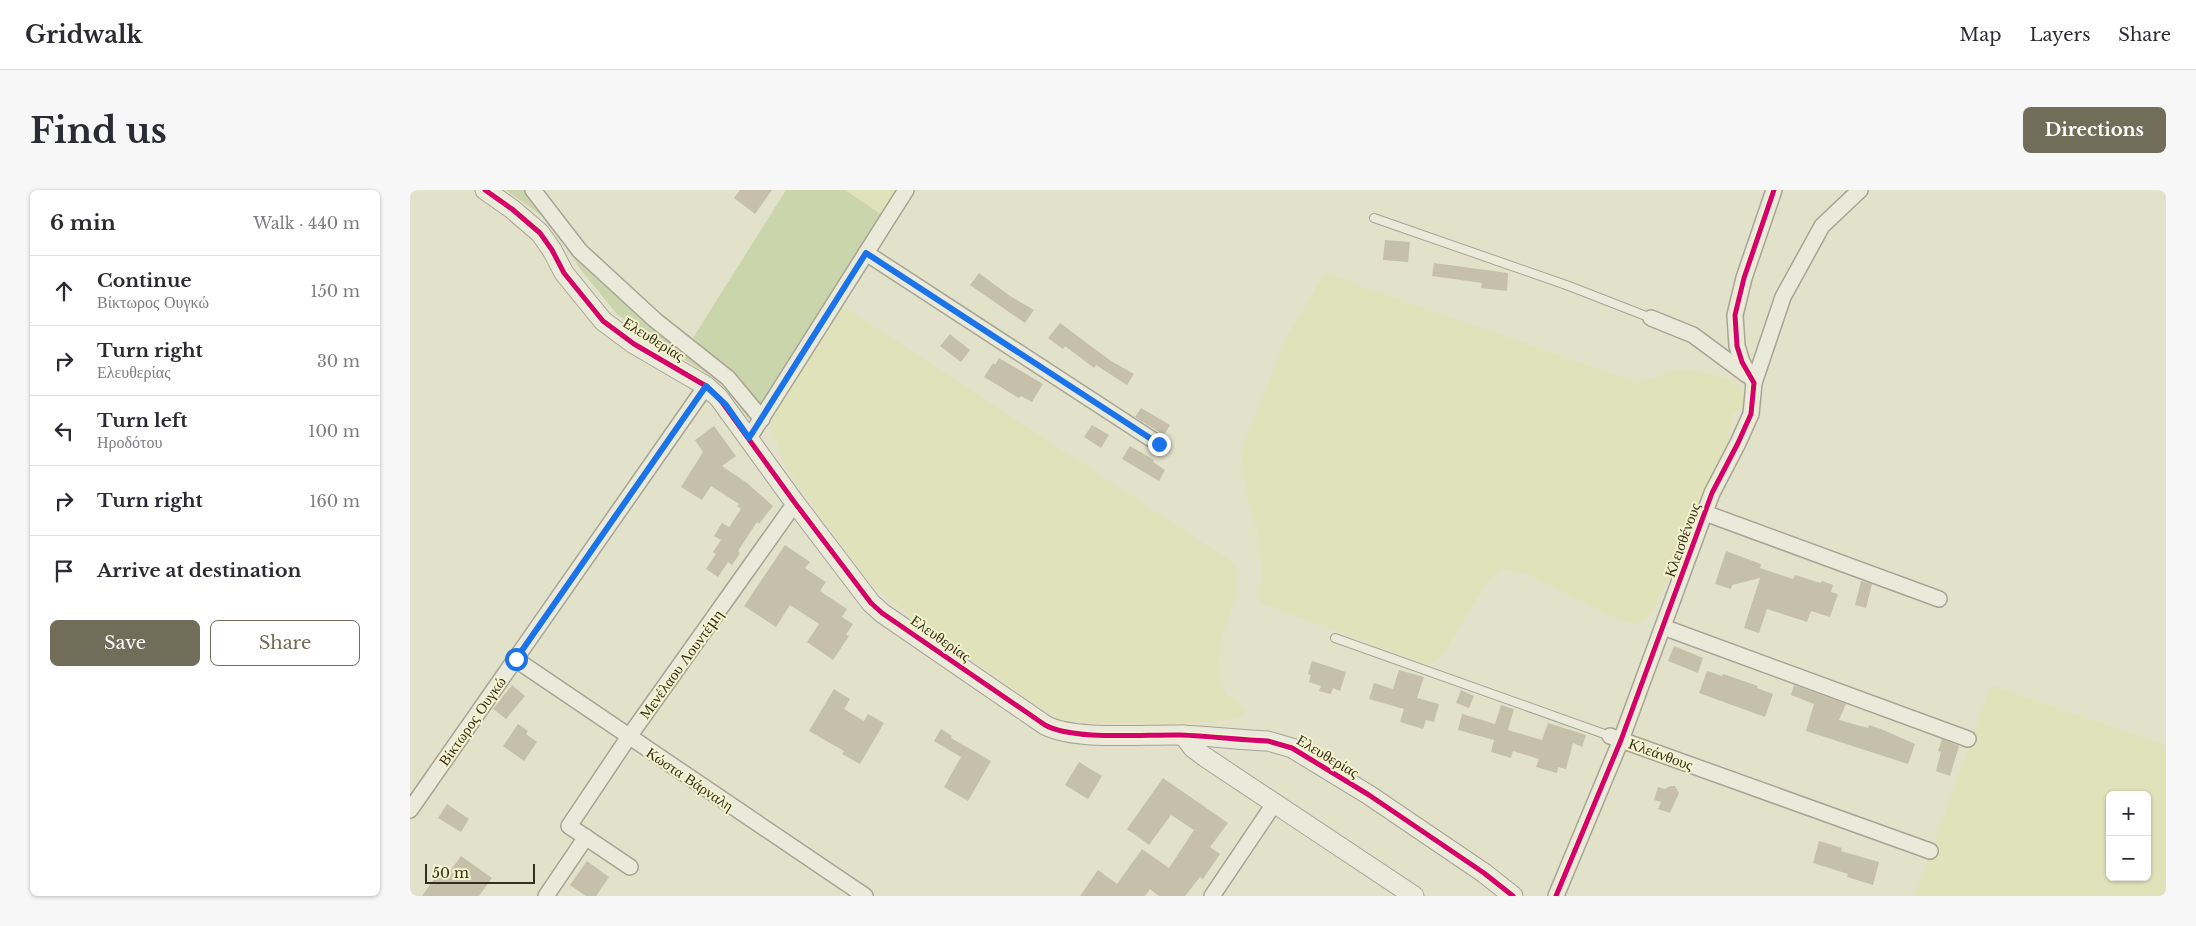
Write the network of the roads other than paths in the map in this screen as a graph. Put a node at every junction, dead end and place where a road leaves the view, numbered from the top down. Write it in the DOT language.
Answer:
graph roads {
  1 [pos="485,190"];
  2 [pos="533,190"];
  3 [pos="906,190"];
  4 [pos="1774,190"];
  5 [pos="1860,190"];
  6 [pos="1374,218"];
  7 [pos="866,253"];
  8 [pos="1651,318"];
  9 [pos="1752,380"];
  10 [pos="706,386"];
  11 [pos="762,419"];
  12 [pos="749,438"];
  13 [pos="1159,444"];
  14 [pos="795,503"];
  15 [pos="1705,513"];
  16 [pos="1939,599"];
  17 [pos="1663,627"];
  18 [pos="1335,638"];
  19 [pos="516,659"];
  20 [pos="1183,735"];
  21 [pos="628,738"];
  22 [pos="1616,738"];
  23 [pos="1968,738"];
  24 [pos="1274,804"];
  25 [pos="410,810"];
  26 [pos="586,837"];
  27 [pos="1930,851"];
  28 [pos="630,867"];
  29 [pos="546,896"];
  30 [pos="865,896"];
  31 [pos="1212,896"];
  32 [pos="1414,896"];
  33 [pos="1514,896"];
  34 [pos="1556,896"];
  1 -- 10 [label="street, Ελευθερίας"];
  2 -- 11 [label="street"];
  3 -- 7 [label="street"];
  4 -- 9 [label="street"];
  5 -- 9 [label="street, Κλεισθένους"];
  6 -- 8 [label="lane"];
  7 -- 11 [label="street"];
  7 -- 13 [label="street"];
  8 -- 9 [label="street"];
  9 -- 15 [label="street, Κλεισθένους"];
  10 -- 12 [label="street, Ελευθερίας"];
  10 -- 19 [label="street, Βίκτωρος Ουγκώ"];
  11 -- 12 [label="street"];
  12 -- 14 [label="street, Ελευθερίας"];
  14 -- 20 [label="street, Ελευθερίας"];
  14 -- 21 [label="street, Μενέλαου Λουντέμη"];
  15 -- 16 [label="street"];
  15 -- 17 [label="street, Κλεισθένους"];
  17 -- 22 [label="street, Κλεισθένους"];
  17 -- 23 [label="street"];
  18 -- 22 [label="lane, Κλεάνθους"];
  19 -- 21 [label="street, Κώστα Βάρναλη"];
  19 -- 25 [label="street, Βίκτωρος Ουγκώ"];
  20 -- 24 [label="street"];
  20 -- 33 [label="street, Ελευθερίας"];
  21 -- 26 [label="street, Μενέλαου Λουντέμη"];
  21 -- 30 [label="street, Κώστα Βάρναλη"];
  22 -- 27 [label="street, Κλεάνθους"];
  22 -- 34 [label="street, Κλεισθένους"];
  24 -- 31 [label="street"];
  24 -- 32 [label="street"];
  26 -- 28 [label="street"];
  26 -- 29 [label="street"];
}
